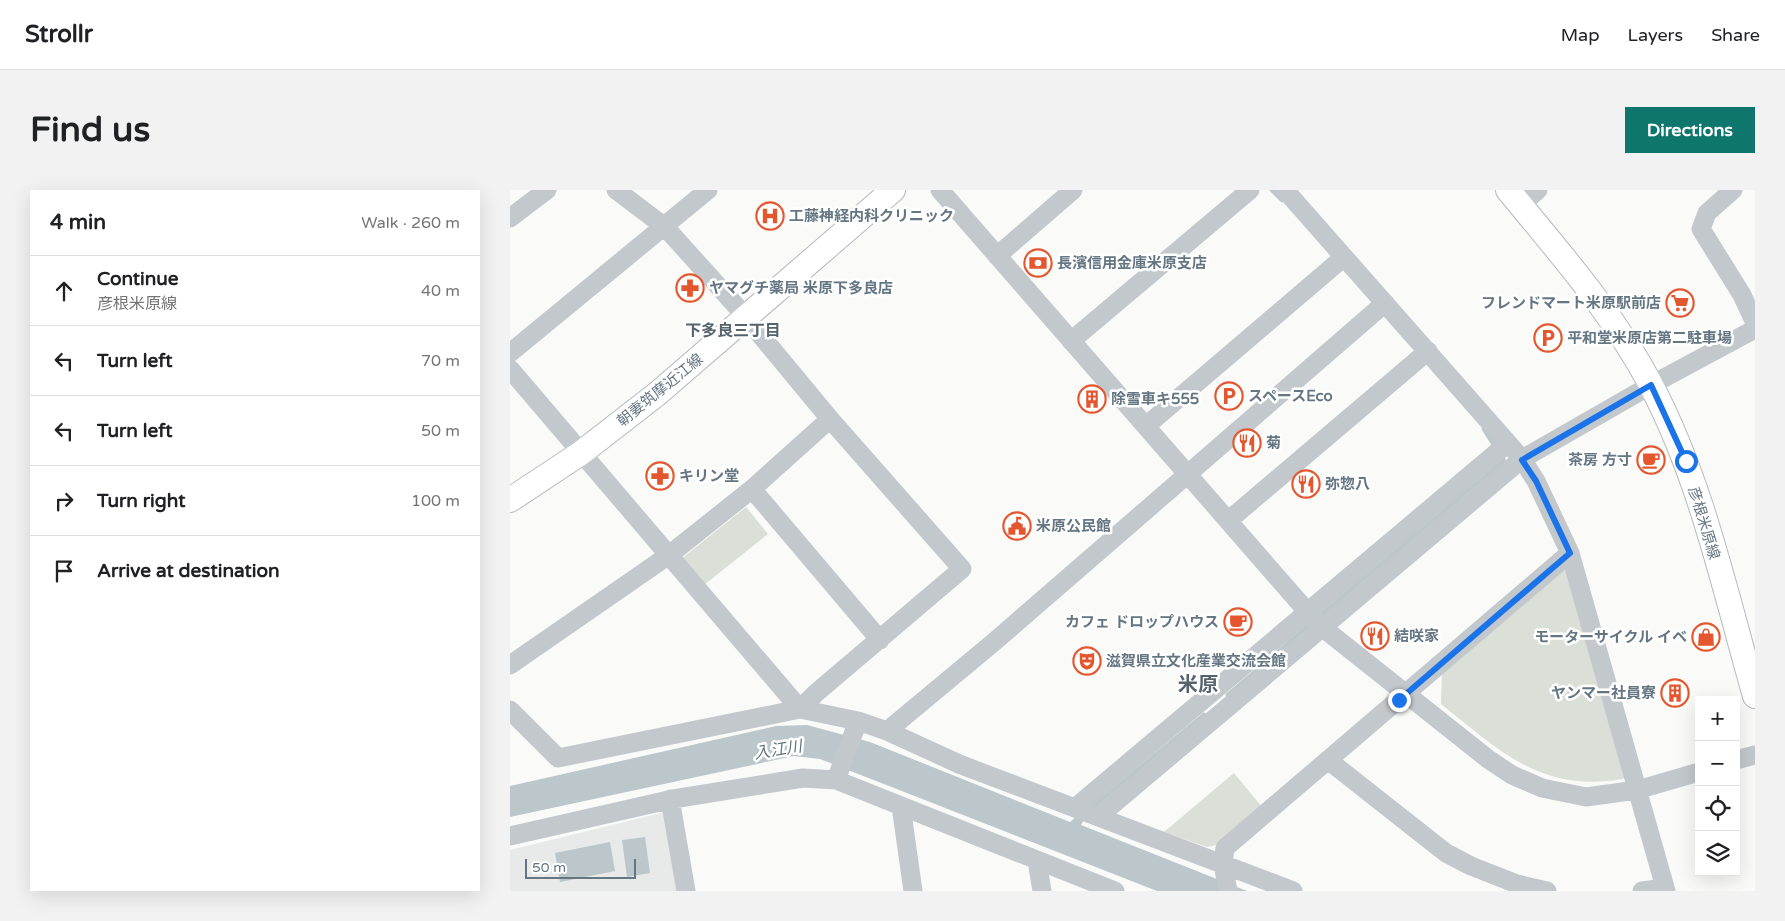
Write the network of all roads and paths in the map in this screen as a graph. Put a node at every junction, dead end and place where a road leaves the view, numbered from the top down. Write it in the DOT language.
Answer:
graph roads {
  1 [pos="547,190"];
  2 [pos="616,190"];
  3 [pos="708,190"];
  4 [pos="893,190"];
  5 [pos="940,190"];
  6 [pos="1073,190"];
  7 [pos="1250,190"];
  8 [pos="1285,190"];
  9 [pos="1733,190"];
  10 [pos="1522,195"];
  11 [pos="510,218"];
  12 [pos="665,227"];
  13 [pos="997,256"];
  14 [pos="1339,261"];
  15 [pos="1380,308"];
  16 [pos="746,318"];
  17 [pos="1755,323"];
  18 [pos="1755,329"];
  19 [pos="1071,341"];
  20 [pos="510,353"];
  21 [pos="1422,356"];
  22 [pos="510,370"];
  23 [pos="1651,385"];
  24 [pos="830,419"];
  25 [pos="1146,426"];
  26 [pos="1501,448"];
  27 [pos="580,453"];
  28 [pos="1522,460"];
  29 [pos="1187,474"];
  30 [pos="752,489"];
  31 [pos="510,500"];
  32 [pos="1229,520"];
  33 [pos="1570,553"];
  34 [pos="669,555"];
  35 [pos="1315,620"];
  36 [pos="880,640"];
  37 [pos="510,665"];
  38 [pos="1407,693"];
  39 [pos="1755,696"];
  40 [pos="800,709"];
  41 [pos="510,710"];
  42 [pos="855,728"];
  43 [pos="887,731"];
  44 [pos="1755,755"];
  45 [pos="1740,759"];
  46 [pos="1328,760"];
  47 [pos="1695,773"];
  48 [pos="837,776"];
  49 [pos="1637,790"];
  50 [pos="670,799"];
  51 [pos="901,806"];
  52 [pos="1088,812"];
  53 [pos="510,836"];
  54 [pos="1037,861"];
  55 [pos="1226,878"];
  56 [pos="1665,889"];
  57 [pos="686,891"];
  58 [pos="913,891"];
  59 [pos="1042,891"];
  60 [pos="1115,891"];
  61 [pos="1293,891"];
  62 [pos="1547,891"];
  63 [pos="1642,891"];
  1 -- 11 [label="street"];
  2 -- 12 [label="street"];
  3 -- 12 [label="street"];
  4 -- 16 [label="main road, 朝妻筑摩近江線"];
  5 -- 13 [label="street"];
  6 -- 13 [label="street"];
  7 -- 19 [label="street"];
  8 -- 14 [label="street"];
  9 -- 17 [label="street"];
  10 -- 23 [label="main road, 彦根米原線"];
  12 -- 16 [label="street"];
  12 -- 20 [label="street"];
  13 -- 19 [label="street"];
  14 -- 15 [label="street"];
  14 -- 25 [label="street"];
  15 -- 21 [label="street"];
  15 -- 29 [label="street"];
  16 -- 24 [label="street"];
  16 -- 27 [label="main road, 朝妻筑摩近江線"];
  18 -- 23 [label="street"];
  19 -- 25 [label="street"];
  21 -- 26 [label="street"];
  21 -- 32 [label="street"];
  22 -- 27 [label="street"];
  23 -- 28 [label="street"];
  23 -- 39 [label="main road, 彦根米原線"];
  24 -- 30 [label="street"];
  24 -- 36 [label="street"];
  25 -- 29 [label="street"];
  26 -- 28 [label="street"];
  26 -- 35 [label="street"];
  27 -- 31 [label="main road, 朝妻筑摩近江線"];
  27 -- 34 [label="street"];
  28 -- 33 [label="street"];
  28 -- 35 [label="street"];
  29 -- 32 [label="street"];
  29 -- 43 [label="street"];
  30 -- 34 [label="street"];
  30 -- 36 [label="street"];
  32 -- 35 [label="street"];
  33 -- 38 [label="street"];
  33 -- 49 [label="street"];
  34 -- 37 [label="street"];
  34 -- 40 [label="street"];
  35 -- 38 [label="street"];
  35 -- 52 [label="street"];
  36 -- 40 [label="street"];
  38 -- 46 [label="street"];
  38 -- 49 [label="street"];
  40 -- 41 [label="street"];
  40 -- 42 [label="street"];
  42 -- 43 [label="street"];
  42 -- 48 [label="street"];
  43 -- 52 [label="street"];
  44 -- 45 [label="street"];
  46 -- 55 [label="street"];
  46 -- 62 [label="street"];
  47 -- 49 [label="street"];
  48 -- 50 [label="street"];
  48 -- 51 [label="street"];
  49 -- 56 [label="street"];
  50 -- 53 [label="street"];
  50 -- 57 [label="street"];
  51 -- 54 [label="street"];
  51 -- 58 [label="street"];
  52 -- 55 [label="street"];
  54 -- 59 [label="street"];
  54 -- 60 [label="street"];
  55 -- 61 [label="street"];
  56 -- 63 [label="street"];
}
